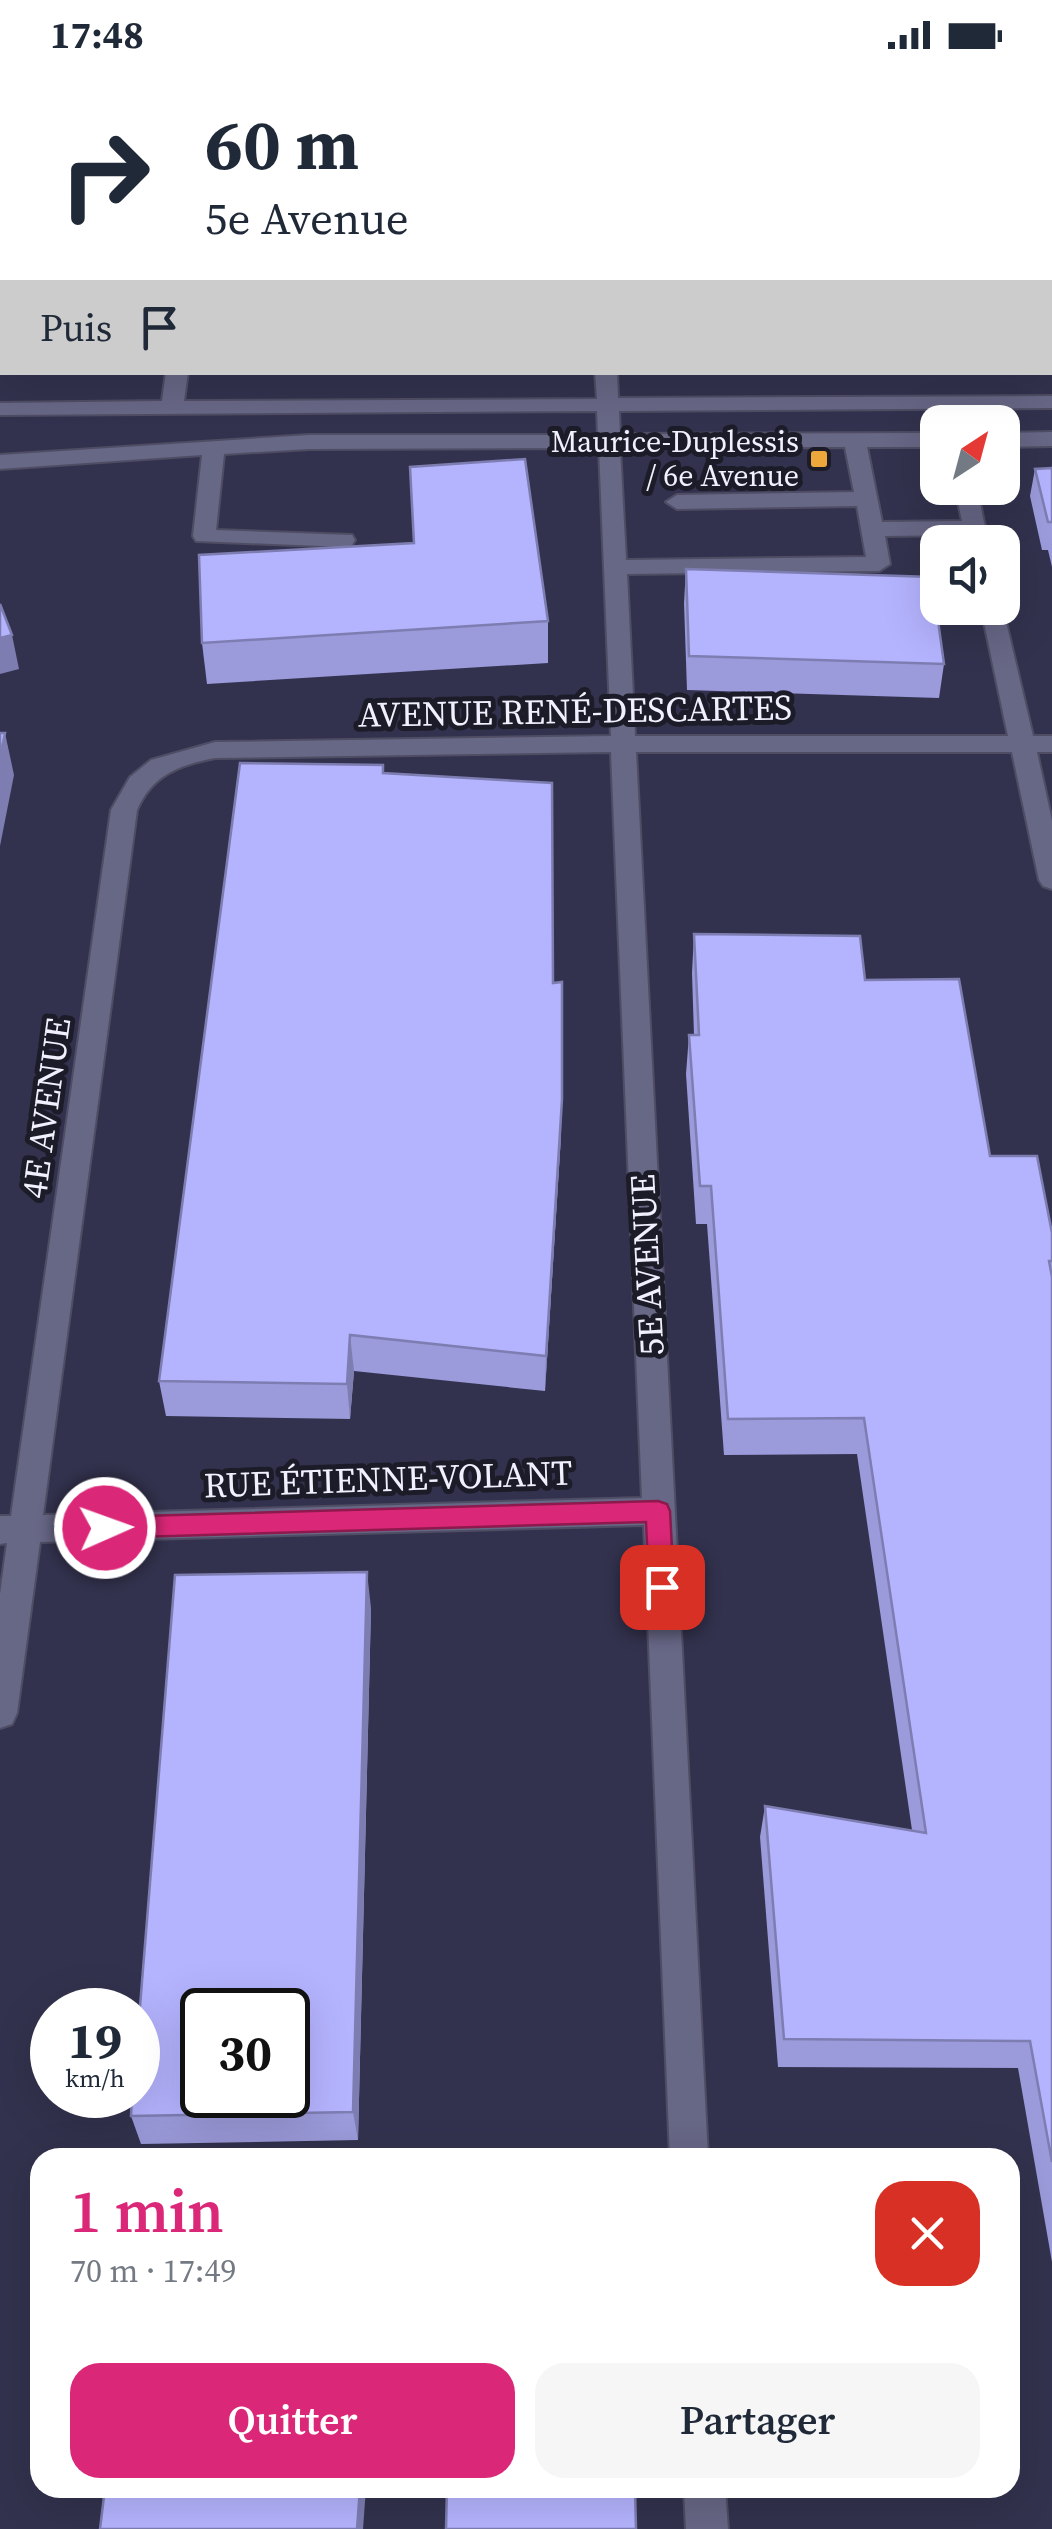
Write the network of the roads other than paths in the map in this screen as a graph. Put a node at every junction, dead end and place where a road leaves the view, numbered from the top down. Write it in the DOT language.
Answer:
graph roads {
  1 [pos="177,375"];
  2 [pos="606,375"];
  3 [pos="607,402"];
  4 [pos="1052,402"];
  5 [pos="952,404"];
  6 [pos="172,408"];
  7 [pos="0,409"];
  8 [pos="1052,439"];
  9 [pos="855,440"];
  10 [pos="920,440"];
  11 [pos="1020,440"];
  12 [pos="610,441"];
  13 [pos="214,447"];
  14 [pos="0,462"];
  15 [pos="867,499"];
  16 [pos="677,502"];
  17 [pos="873,530"];
  18 [pos="920,532"];
  19 [pos="344,540"];
  20 [pos="616,567"];
  21 [pos="996,625"];
  22 [pos="624,744"];
  23 [pos="1024,744"];
  24 [pos="1052,744"];
  25 [pos="124,810"];
  26 [pos="1052,880"];
  27 [pos="658,1511"];
  28 [pos="13,1530"];
  29 [pos="0,1713"];
  30 [pos="689,2148"];
  31 [pos="705,2498"];
  32 [pos="707,2529"];
  1 -- 6 [label="street"];
  2 -- 3 [label="street, 5E AVENUE"];
  3 -- 5 [label="street"];
  3 -- 6 [label="street"];
  3 -- 12 [label="street, 5E AVENUE"];
  4 -- 5 [label="street"];
  6 -- 7 [label="street"];
  8 -- 11 [label="street"];
  9 -- 10 [label="street"];
  9 -- 12 [label="street"];
  9 -- 15 [label="street"];
  12 -- 13 [label="street"];
  12 -- 20 [label="street, 5E AVENUE"];
  13 -- 14 [label="street"];
  13 -- 19 [label="street"];
  15 -- 16 [label="street"];
  15 -- 17 [label="street"];
  17 -- 18 [label="street"];
  17 -- 20 [label="street"];
  20 -- 22 [label="street, 5E AVENUE"];
  21 -- 23 [label="street"];
  22 -- 23 [label="street, AVENUE RENÉ-DESCARTES"];
  22 -- 25 [label="street, AVENUE RENÉ-DESCARTES"];
  22 -- 27 [label="street, 5E AVENUE"];
  23 -- 24 [label="street, AVENUE RENÉ-DESCARTES"];
  23 -- 26 [label="street"];
  25 -- 28 [label="street, 4E AVENUE"];
  27 -- 28 [label="street, RUE ÉTIENNE-VOLANT"];
  27 -- 30 [label="street, 5E AVENUE"];
  28 -- 29 [label="street, 4E AVENUE"];
  31 -- 32 [label="street"];
}
